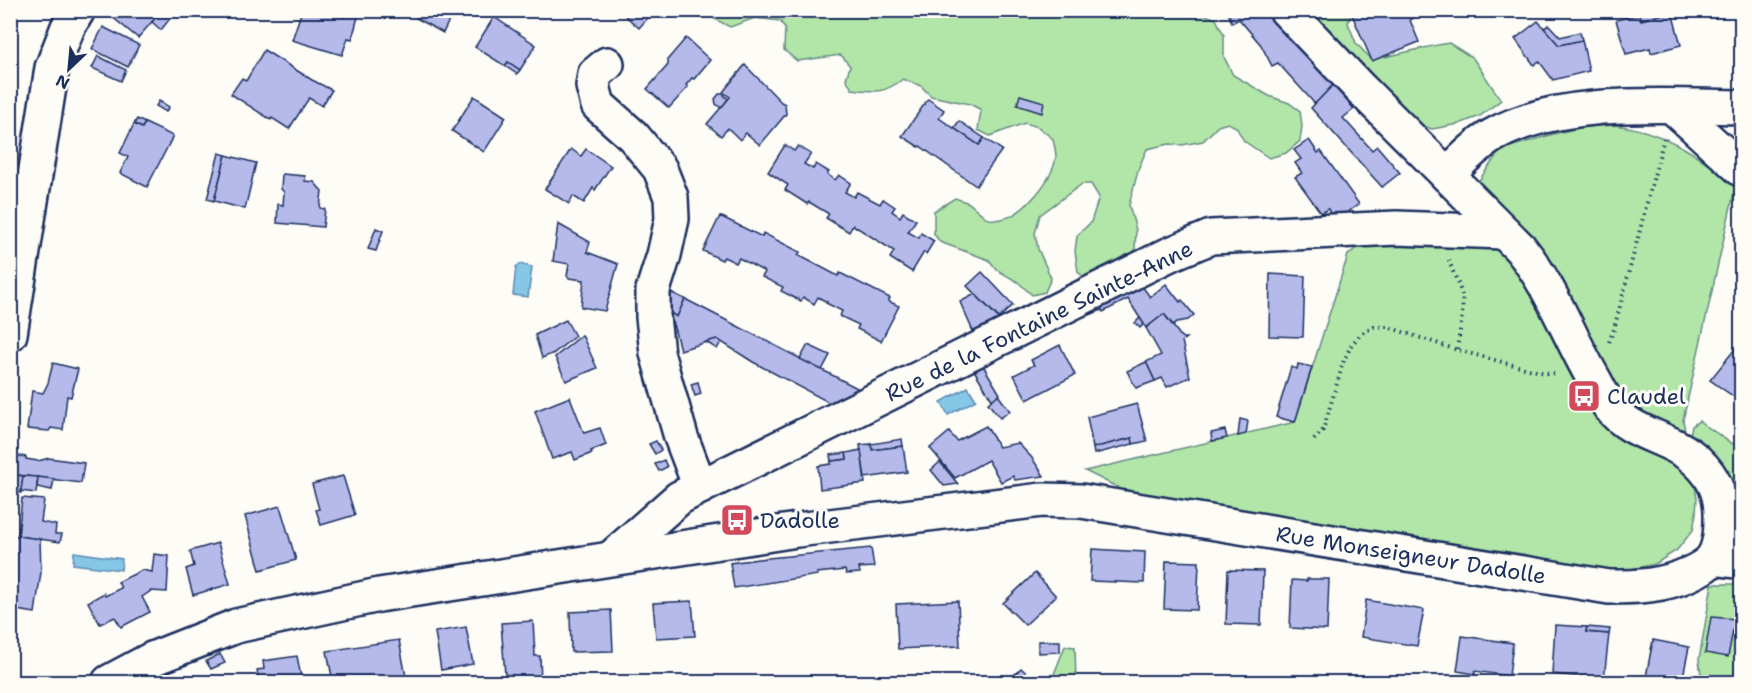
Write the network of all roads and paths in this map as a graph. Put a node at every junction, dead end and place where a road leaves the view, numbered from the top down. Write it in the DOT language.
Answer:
graph roads {
  1 [pos="78,10"];
  2 [pos="1286,10"];
  3 [pos="607,63"];
  4 [pos="1672,106"];
  5 [pos="1742,107"];
  6 [pos="1742,170"];
  7 [pos="1447,176"];
  8 [pos="1450,229"];
  9 [pos="1504,232"];
  10 [pos="10,334"];
  11 [pos="1457,350"];
  12 [pos="1588,369"];
  13 [pos="1314,440"];
  14 [pos="700,486"];
  15 [pos="611,558"];
  16 [pos="1727,560"];
  17 [pos="109,682"];
  1 -- 10 [label="street"];
  2 -- 7 [label="street, Rue Monseigneur Dadolle"];
  3 -- 14 [label="street"];
  4 -- 5 [label="street"];
  4 -- 6 [label="street"];
  4 -- 7 [label="street"];
  4 -- 12 [label="path"];
  7 -- 9 [label="street, Rue Monseigneur Dadolle"];
  8 -- 9 [label="street, Rue de la Fontaine Sainte-Anne"];
  8 -- 11 [label="path"];
  8 -- 14 [label="street, Rue de la Fontaine Sainte-Anne"];
  9 -- 12 [label="street, Rue Monseigneur Dadolle"];
  11 -- 12 [label="path"];
  11 -- 13 [label="path"];
  12 -- 16 [label="street, Rue Monseigneur Dadolle"];
  14 -- 15 [label="street, Rue de la Fontaine Sainte-Anne"];
  15 -- 16 [label="street, Rue Monseigneur Dadolle"];
  15 -- 17 [label="street"];
}
